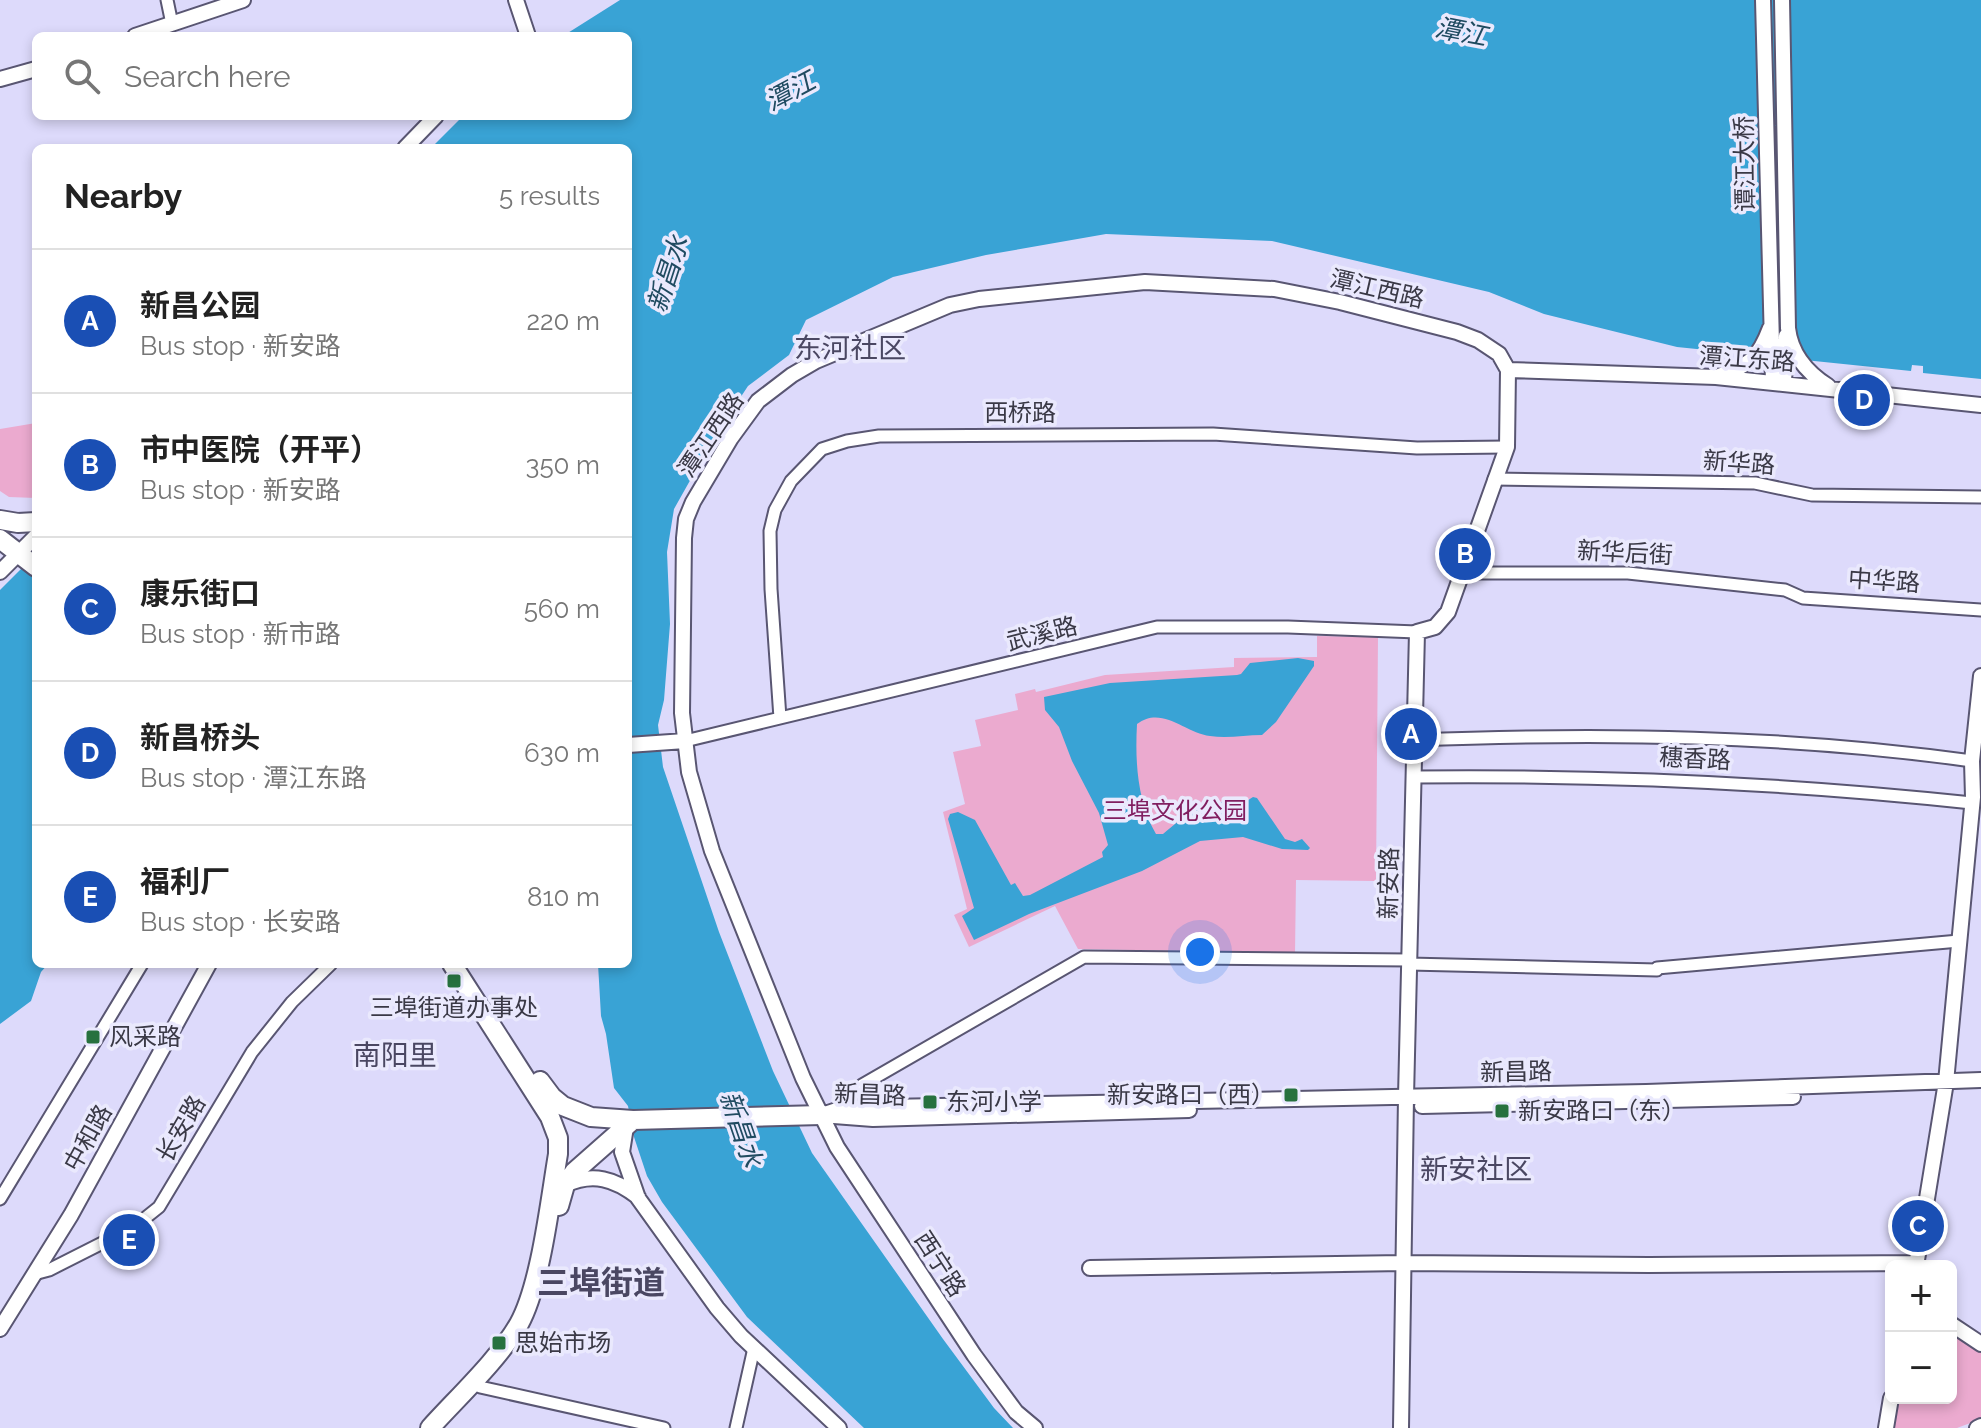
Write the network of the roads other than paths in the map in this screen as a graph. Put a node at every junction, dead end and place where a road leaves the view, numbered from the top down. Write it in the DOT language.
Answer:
graph roads {
  1 [pos="167,0"];
  2 [pos="243,0"];
  3 [pos="516,0"];
  4 [pos="1763,0"];
  5 [pos="1782,0"];
  6 [pos="172,24"];
  7 [pos="147,32"];
  8 [pos="527,32"];
  9 [pos="32,70"];
  10 [pos="0,79"];
  11 [pos="432,120"];
  12 [pos="409,144"];
  13 [pos="1771,328"];
  14 [pos="1788,328"];
  15 [pos="1495,351"];
  16 [pos="1508,370"];
  17 [pos="1540,371"];
  18 [pos="1716,377"];
  19 [pos="1778,383"];
  20 [pos="1835,389"];
  21 [pos="1981,405"];
  22 [pos="1507,447"];
  23 [pos="1494,479"];
  24 [pos="1981,497"];
  25 [pos="0,520"];
  26 [pos="32,522"];
  27 [pos="0,539"];
  28 [pos="32,541"];
  29 [pos="15,562"];
  30 [pos="1463,573"];
  31 [pos="32,577"];
  32 [pos="1785,590"];
  33 [pos="1981,610"];
  34 [pos="1417,632"];
  35 [pos="1981,676"];
  36 [pos="780,718"];
  37 [pos="1415,740"];
  38 [pos="685,741"];
  39 [pos="632,745"];
  40 [pos="1972,761"];
  41 [pos="1414,777"];
  42 [pos="1972,803"];
  43 [pos="1959,941"];
  44 [pos="1409,962"];
  45 [pos="140,968"];
  46 [pos="207,968"];
  47 [pos="327,968"];
  48 [pos="455,968"];
  49 [pos="468,968"];
  50 [pos="1981,1080"];
  51 [pos="1946,1086"];
  52 [pos="1981,1089"];
  53 [pos="1406,1102"];
  54 [pos="840,1109"];
  55 [pos="822,1115"];
  56 [pos="630,1121"];
  57 [pos="558,1138"];
  58 [pos="596,1150"];
  59 [pos="565,1185"];
  60 [pos="638,1198"];
  61 [pos="0,1199"];
  62 [pos="1917,1260"];
  63 [pos="1403,1263"];
  64 [pos="1885,1264"];
  65 [pos="1090,1268"];
  66 [pos="34,1274"];
  67 [pos="1957,1328"];
  68 [pos="0,1329"];
  69 [pos="1981,1344"];
  70 [pos="754,1348"];
  71 [pos="480,1387"];
  72 [pos="1890,1404"];
  73 [pos="430,1428"];
  74 [pos="443,1428"];
  75 [pos="664,1428"];
  76 [pos="736,1428"];
  77 [pos="839,1428"];
  78 [pos="1035,1428"];
  79 [pos="1401,1428"];
  80 [pos="1886,1428"];
  1 -- 6 [label="street"];
  2 -- 6 [label="street"];
  3 -- 8 [label="street"];
  4 -- 13 [label="street, 谭江大桥"];
  5 -- 14 [label="street, 谭江大桥"];
  6 -- 7 [label="street"];
  9 -- 10 [label="street"];
  11 -- 12 [label="street"];
  13 -- 18 [label="street"];
  13 -- 19 [label="street, 谭江大桥"];
  14 -- 19 [label="street"];
  14 -- 20 [label="street"];
  15 -- 16 [label="street, 潭江西路"];
  15 -- 17 [label="street"];
  15 -- 38 [label="street, 潭江西路"];
  16 -- 17 [label="street, 潭江东路"];
  16 -- 22 [label="street"];
  17 -- 18 [label="street, 潭江东路"];
  18 -- 19 [label="street, 潭江东路"];
  19 -- 20 [label="street, 潭江东路"];
  20 -- 21 [label="street, 潭江东路"];
  22 -- 23 [label="street"];
  22 -- 36 [label="street, 西桥路"];
  23 -- 24 [label="street, 新华路"];
  23 -- 30 [label="street"];
  25 -- 26 [label="main road"];
  27 -- 29 [label="main road"];
  28 -- 29 [label="street"];
  29 -- 31 [label="main road"];
  30 -- 32 [label="street, 新华后街"];
  30 -- 34 [label="street"];
  32 -- 33 [label="street, 中华路"];
  34 -- 36 [label="street, 武溪路"];
  34 -- 37 [label="street, 新安路"];
  35 -- 40 [label="street"];
  36 -- 38 [label="street, 武溪路"];
  37 -- 40 [label="street"];
  37 -- 41 [label="street, 新安路"];
  38 -- 39 [label="street"];
  38 -- 55 [label="street, 潭江西路"];
  40 -- 42 [label="street"];
  41 -- 42 [label="street, 穗香路"];
  41 -- 44 [label="street, 新安路"];
  42 -- 43 [label="street"];
  43 -- 44 [label="street"];
  43 -- 51 [label="street"];
  44 -- 53 [label="street, 新安路"];
  44 -- 54 [label="street"];
  45 -- 61 [label="street"];
  46 -- 66 [label="street, 中和路"];
  47 -- 66 [label="street, 长安路"];
  48 -- 57 [label="main road"];
  49 -- 56 [label="main road"];
  50 -- 51 [label="street, 新昌路"];
  51 -- 52 [label="street, 新昌路"];
  51 -- 53 [label="street, 新昌路"];
  51 -- 62 [label="street"];
  53 -- 54 [label="street, 新昌路"];
  53 -- 55 [label="street, 新昌路"];
  53 -- 63 [label="street, 新安路"];
  54 -- 55 [label="street, 新昌路"];
  55 -- 56 [label="main road"];
  55 -- 78 [label="street, 西宁路"];
  56 -- 58 [label="main road"];
  56 -- 60 [label="street"];
  57 -- 58 [label="main road"];
  57 -- 73 [label="main road"];
  58 -- 59 [label="main road"];
  59 -- 60 [label="street"];
  59 -- 71 [label="main road"];
  60 -- 70 [label="street"];
  63 -- 64 [label="street"];
  63 -- 65 [label="street"];
  63 -- 79 [label="street, 新安路"];
  66 -- 68 [label="street, 中和路"];
  67 -- 69 [label="street"];
  70 -- 76 [label="street"];
  70 -- 77 [label="street"];
  71 -- 74 [label="main road"];
  71 -- 75 [label="street"];
  72 -- 80 [label="street"];
}
